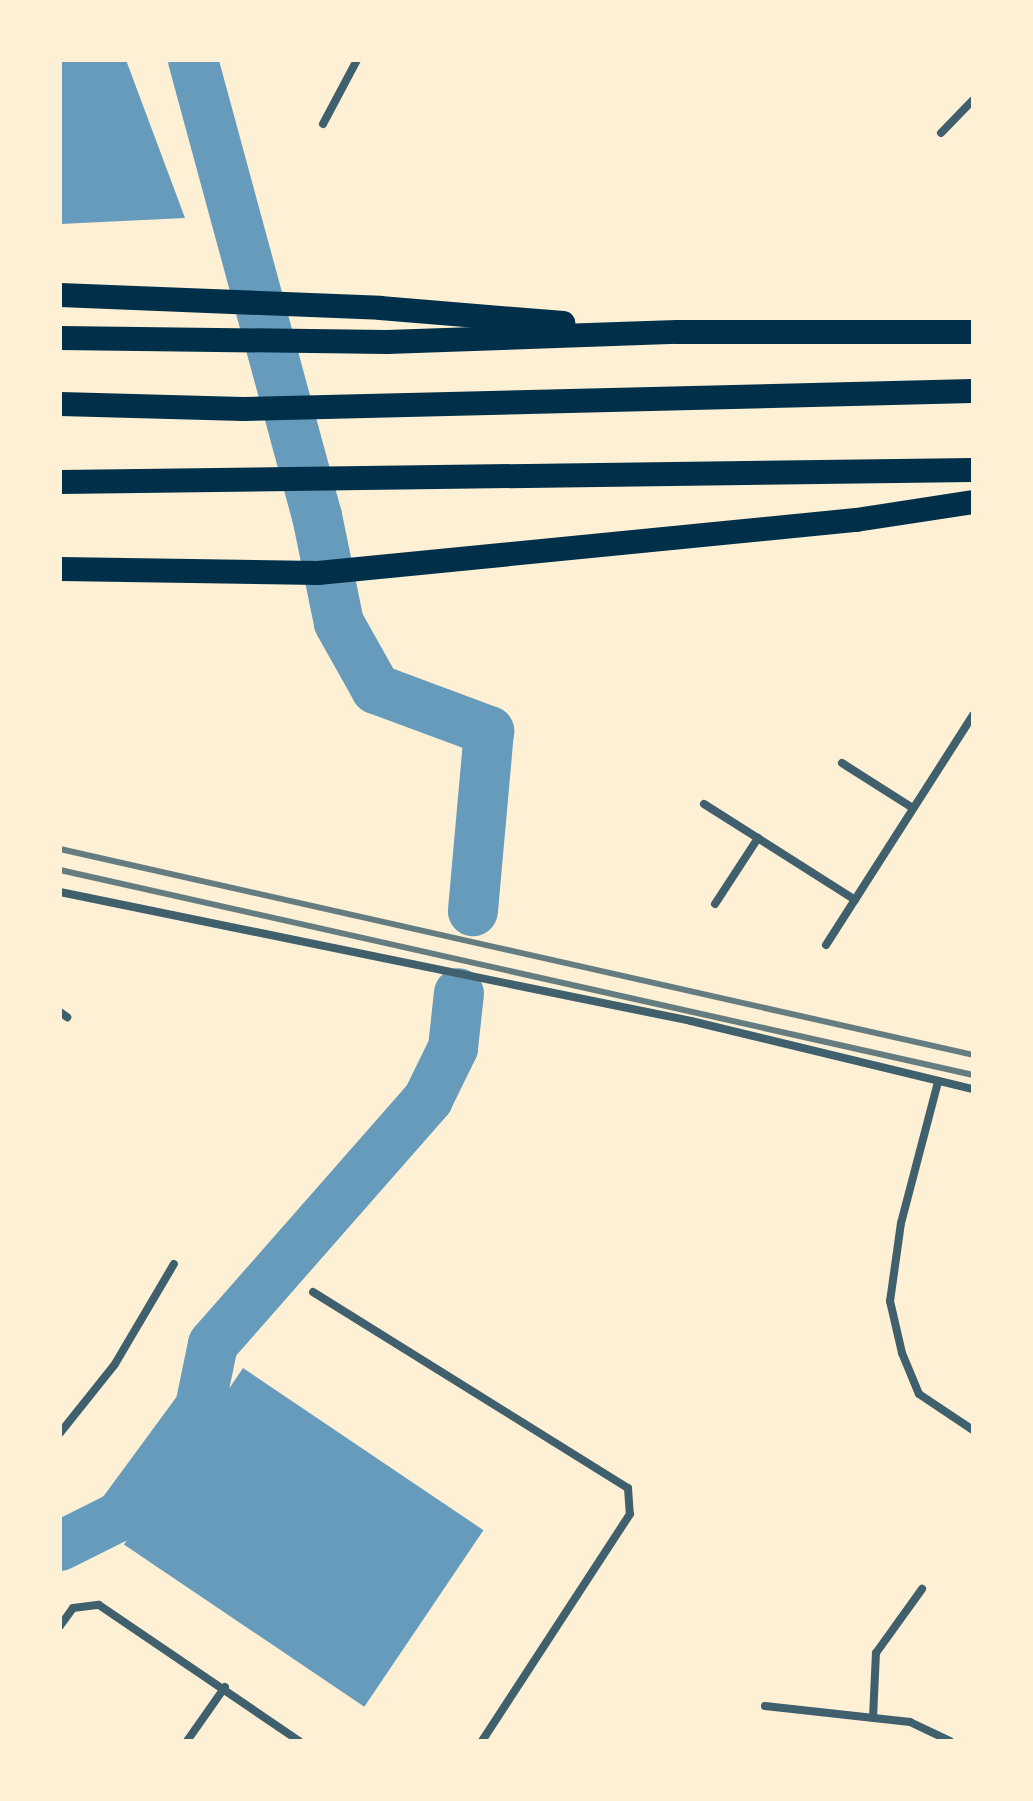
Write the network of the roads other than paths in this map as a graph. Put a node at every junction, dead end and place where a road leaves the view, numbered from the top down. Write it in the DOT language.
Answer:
graph roads {
  1 [pos="357,60"];
  2 [pos="973,100"];
  3 [pos="323,124"];
  4 [pos="941,133"];
  5 [pos="60,295"];
  6 [pos="677,332"];
  7 [pos="973,332"];
  8 [pos="60,338"];
  9 [pos="973,391"];
  10 [pos="60,404"];
  11 [pos="973,470"];
  12 [pos="60,482"];
  13 [pos="973,502"];
  14 [pos="60,569"];
  15 [pos="973,715"];
  16 [pos="842,763"];
  17 [pos="704,804"];
  18 [pos="913,808"];
  19 [pos="758,838"];
  20 [pos="60,892"];
  21 [pos="855,900"];
  22 [pos="715,904"];
  23 [pos="826,945"];
  24 [pos="938,1082"];
  25 [pos="973,1089"];
  26 [pos="174,1264"];
  27 [pos="313,1292"];
  28 [pos="973,1430"];
  29 [pos="60,1433"];
  30 [pos="922,1589"];
  31 [pos="60,1626"];
  32 [pos="225,1687"];
  33 [pos="765,1706"];
  34 [pos="873,1718"];
  35 [pos="187,1741"];
  36 [pos="299,1741"];
  37 [pos="482,1741"];
  38 [pos="950,1741"];
  1 -- 3 [label="street"];
  2 -- 4 [label="street"];
  5 -- 6 [label="highway"];
  6 -- 7 [label="highway"];
  6 -- 8 [label="highway"];
  9 -- 10 [label="highway"];
  11 -- 12 [label="highway"];
  13 -- 14 [label="highway"];
  15 -- 18 [label="street"];
  16 -- 18 [label="street"];
  17 -- 19 [label="street"];
  18 -- 21 [label="street"];
  19 -- 21 [label="street"];
  19 -- 22 [label="street"];
  20 -- 24 [label="street"];
  21 -- 23 [label="street"];
  24 -- 25 [label="street"];
  24 -- 28 [label="street"];
  26 -- 29 [label="street"];
  27 -- 37 [label="street"];
  30 -- 34 [label="street"];
  31 -- 32 [label="street"];
  32 -- 35 [label="street"];
  32 -- 36 [label="street"];
  33 -- 34 [label="street"];
  34 -- 38 [label="street"];
}
